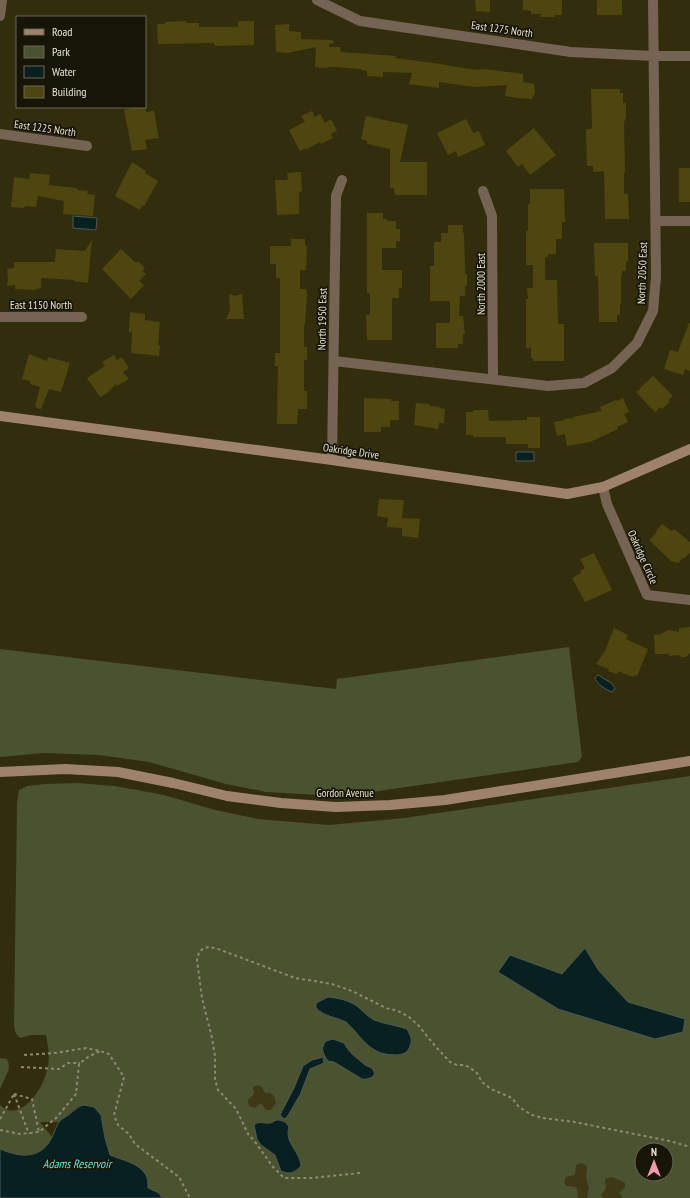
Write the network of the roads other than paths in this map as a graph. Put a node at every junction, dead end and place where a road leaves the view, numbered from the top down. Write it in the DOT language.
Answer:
graph roads {
  1 [pos="2,0"];
  2 [pos="319,0"];
  3 [pos="653,0"];
  4 [pos="0,16"];
  5 [pos="654,56"];
  6 [pos="690,56"];
  7 [pos="0,134"];
  8 [pos="87,146"];
  9 [pos="342,180"];
  10 [pos="483,191"];
  11 [pos="656,221"];
  12 [pos="690,222"];
  13 [pos="0,317"];
  14 [pos="82,317"];
  15 [pos="334,361"];
  16 [pos="493,380"];
  17 [pos="0,416"];
  18 [pos="690,449"];
  19 [pos="332,460"];
  20 [pos="604,487"];
  21 [pos="690,600"];
  22 [pos="690,761"];
  23 [pos="0,772"];
  1 -- 4 [label="street"];
  2 -- 5 [label="street, East 1275 North"];
  3 -- 5 [label="street, North 2050 East"];
  5 -- 6 [label="street, East 1275 North"];
  5 -- 11 [label="street, North 2050 East"];
  7 -- 8 [label="street, East 1225 North"];
  9 -- 15 [label="street, North 1950 East"];
  10 -- 16 [label="street, North 2000 East"];
  11 -- 12 [label="street"];
  11 -- 16 [label="street, North 2050 East"];
  13 -- 14 [label="street, East 1150 North"];
  15 -- 16 [label="street, North 2050 East"];
  15 -- 19 [label="street, North 1950 East"];
  17 -- 19 [label="street, Oakridge Drive"];
  18 -- 20 [label="street, Oakridge Drive"];
  19 -- 20 [label="street, Oakridge Drive"];
  20 -- 21 [label="street, Oakridge Circle"];
  22 -- 23 [label="street, Gordon Avenue"];
}
